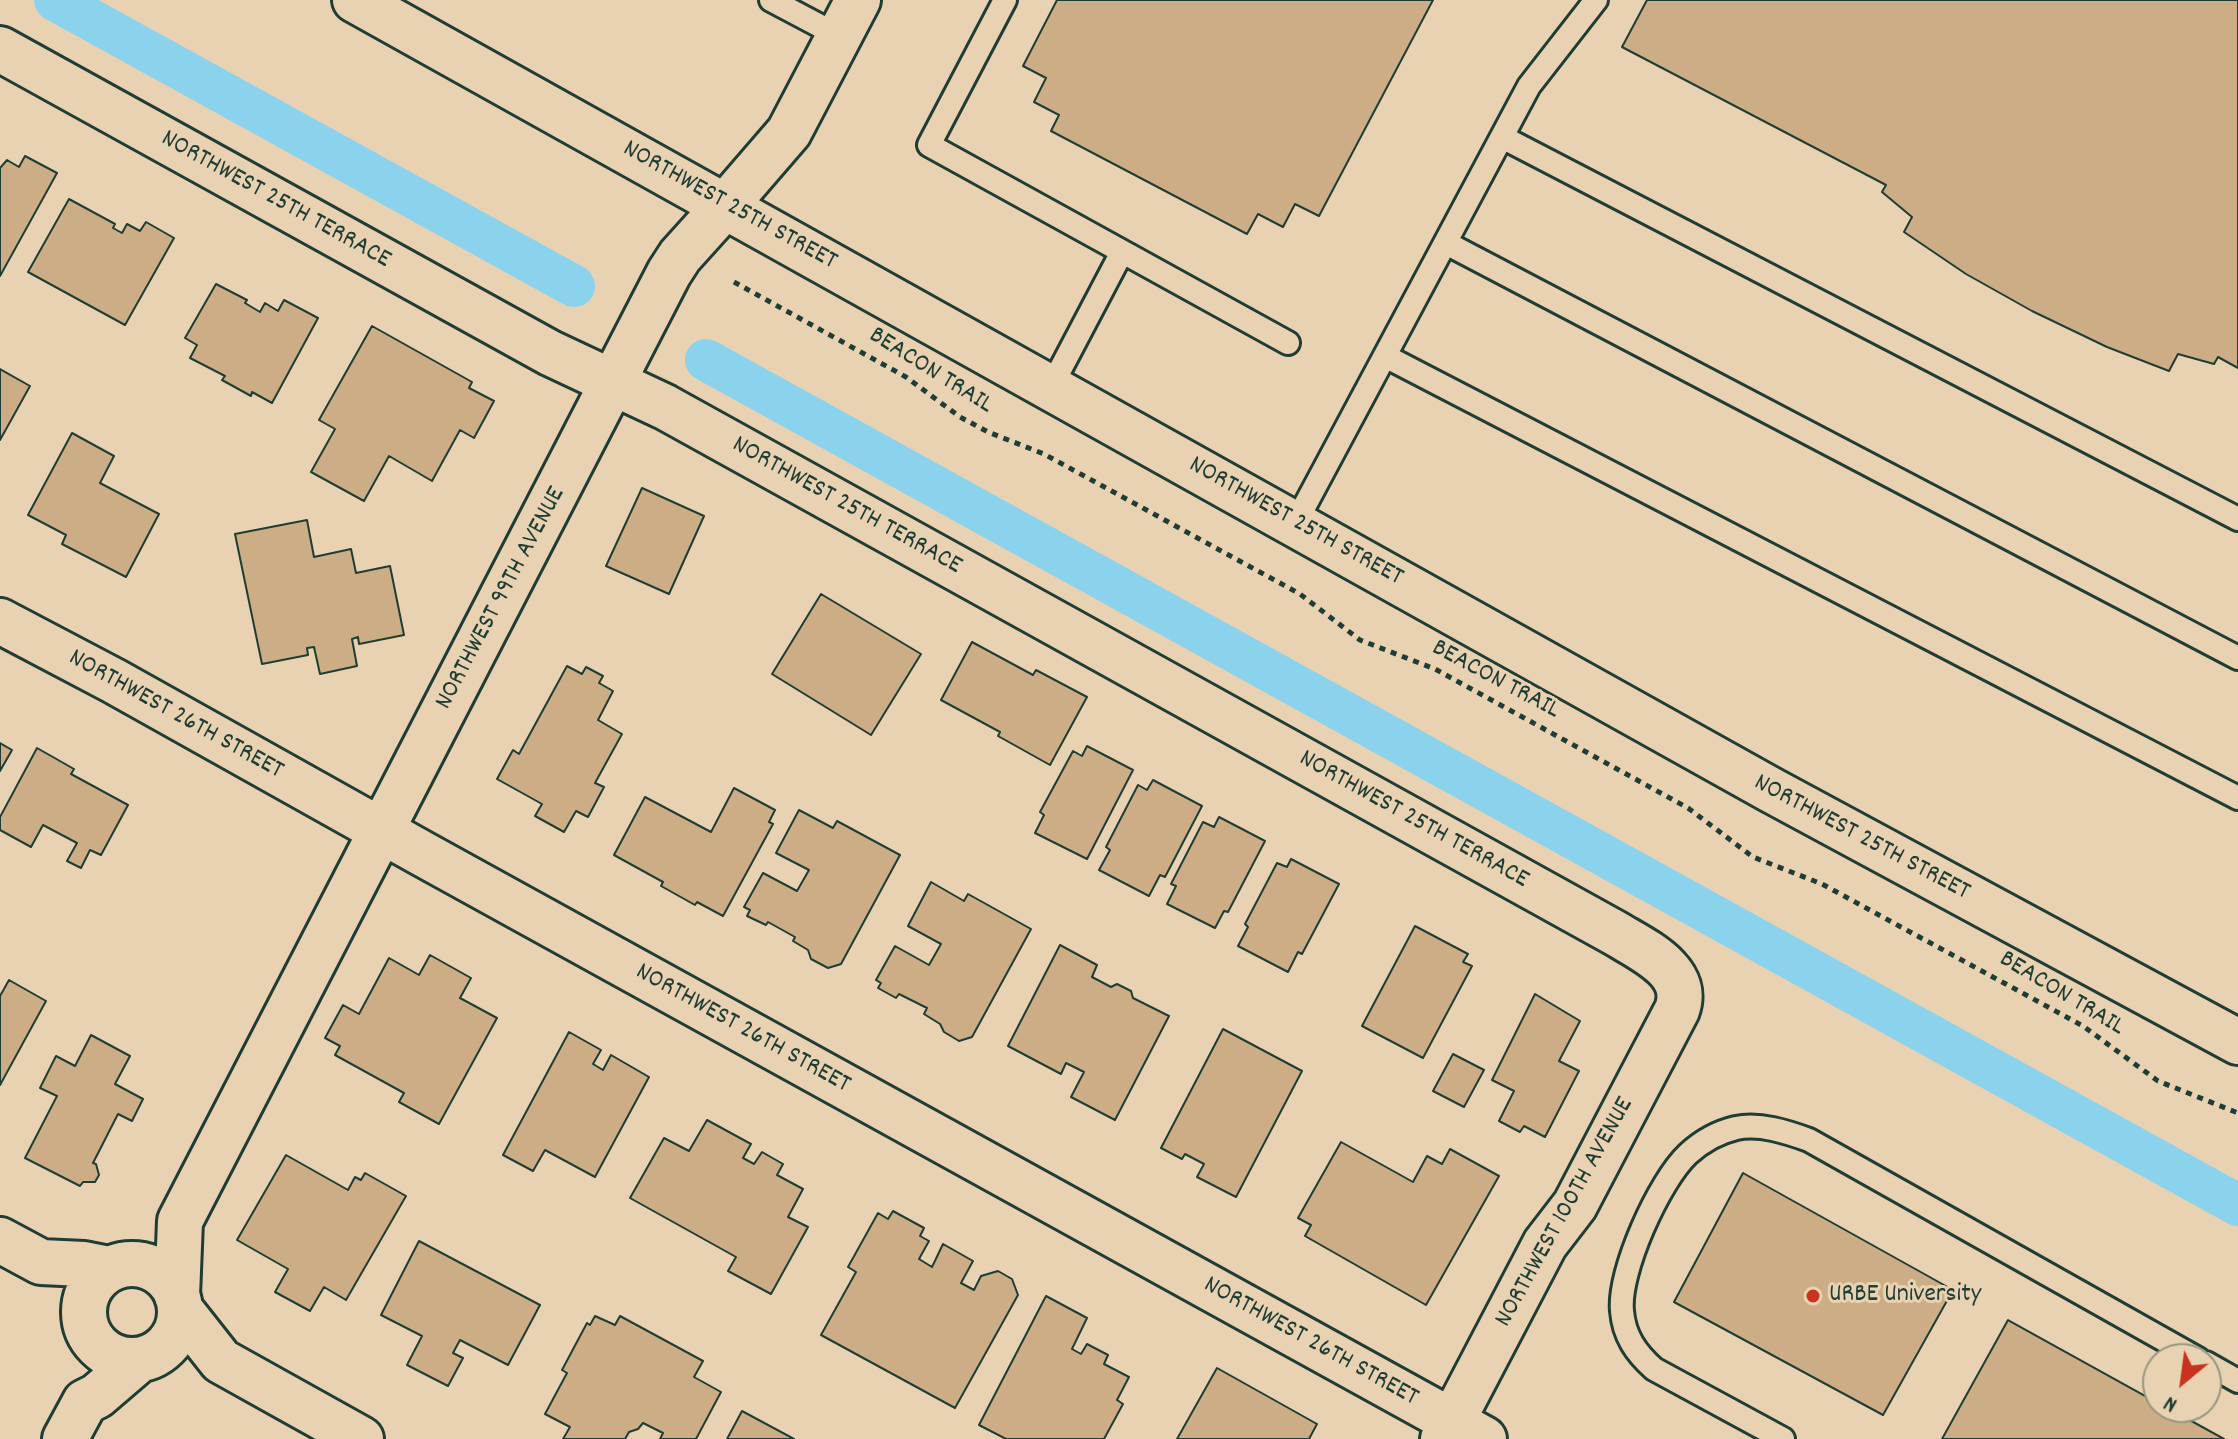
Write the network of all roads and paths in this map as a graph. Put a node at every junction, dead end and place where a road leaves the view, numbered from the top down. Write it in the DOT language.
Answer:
graph roads {
  1 [pos="355,0"];
  2 [pos="771,0"];
  3 [pos="1005,0"];
  4 [pos="1596,0"];
  5 [pos="849,18"];
  6 [pos="0,49"];
  7 [pos="1502,137"];
  8 [pos="726,205"];
  9 [pos="1446,243"];
  10 [pos="1122,252"];
  11 [pos="734,282"];
  12 [pos="1288,343"];
  13 [pos="1385,356"];
  14 [pos="614,383"];
  15 [pos="1051,387"];
  16 [pos="2238,519"];
  17 [pos="1295,524"];
  18 [pos="0,621"];
  19 [pos="2238,658"];
  20 [pos="2238,798"];
  21 [pos="381,831"];
  22 [pos="1679,985"];
  23 [pos="2238,1042"];
  24 [pos="2238,1113"];
  25 [pos="180,1221"];
  26 [pos="0,1240"];
  27 [pos="41,1262"];
  28 [pos="116,1267"];
  29 [pos="178,1302"];
  30 [pos="88,1331"];
  31 [pos="2170,1343"];
  32 [pos="146,1357"];
  33 [pos="221,1361"];
  34 [pos="75,1420"];
  35 [pos="1460,1433"];
  36 [pos="361,1439"];
  37 [pos="1783,1439"];
  1 -- 8 [label="street, NORTHWEST 25TH STREET"];
  2 -- 5 [label="lane"];
  3 -- 10 [label="lane"];
  4 -- 7 [label="lane"];
  5 -- 8 [label="street, NORTHWEST 99TH AVENUE"];
  6 -- 14 [label="street, NORTHWEST 25TH TERRACE"];
  7 -- 9 [label="lane"];
  7 -- 16 [label="lane"];
  8 -- 14 [label="street, NORTHWEST 99TH AVENUE"];
  8 -- 15 [label="street, NORTHWEST 25TH STREET"];
  9 -- 13 [label="lane"];
  9 -- 19 [label="lane"];
  10 -- 12 [label="lane"];
  10 -- 15 [label="lane"];
  11 -- 24 [label="path, BEACON TRAIL"];
  13 -- 17 [label="lane"];
  13 -- 20 [label="lane"];
  14 -- 21 [label="street, NORTHWEST 99TH AVENUE"];
  14 -- 22 [label="street, NORTHWEST 25TH TERRACE"];
  15 -- 17 [label="street, NORTHWEST 25TH STREET"];
  17 -- 23 [label="street, NORTHWEST 25TH STREET"];
  18 -- 21 [label="street, NORTHWEST 26TH STREET"];
  21 -- 25 [label="street, NORTHWEST 99TH AVENUE"];
  21 -- 35 [label="street, NORTHWEST 26TH STREET"];
  22 -- 35 [label="street, NORTHWEST 100TH AVENUE"];
  25 -- 28 [label="street, NORTHWEST 99TH AVENUE"];
  25 -- 29 [label="street, NORTHWEST 99TH AVENUE"];
  26 -- 27 [label="street"];
  27 -- 28 [label="street"];
  27 -- 30 [label="street"];
  28 -- 29 [label="street"];
  28 -- 30 [label="street"];
  29 -- 32 [label="street"];
  29 -- 33 [label="street"];
  30 -- 32 [label="street"];
  30 -- 34 [label="street"];
  31 -- 37 [label="lane"];
  32 -- 33 [label="street"];
  32 -- 34 [label="street"];
  33 -- 36 [label="street"];
}
